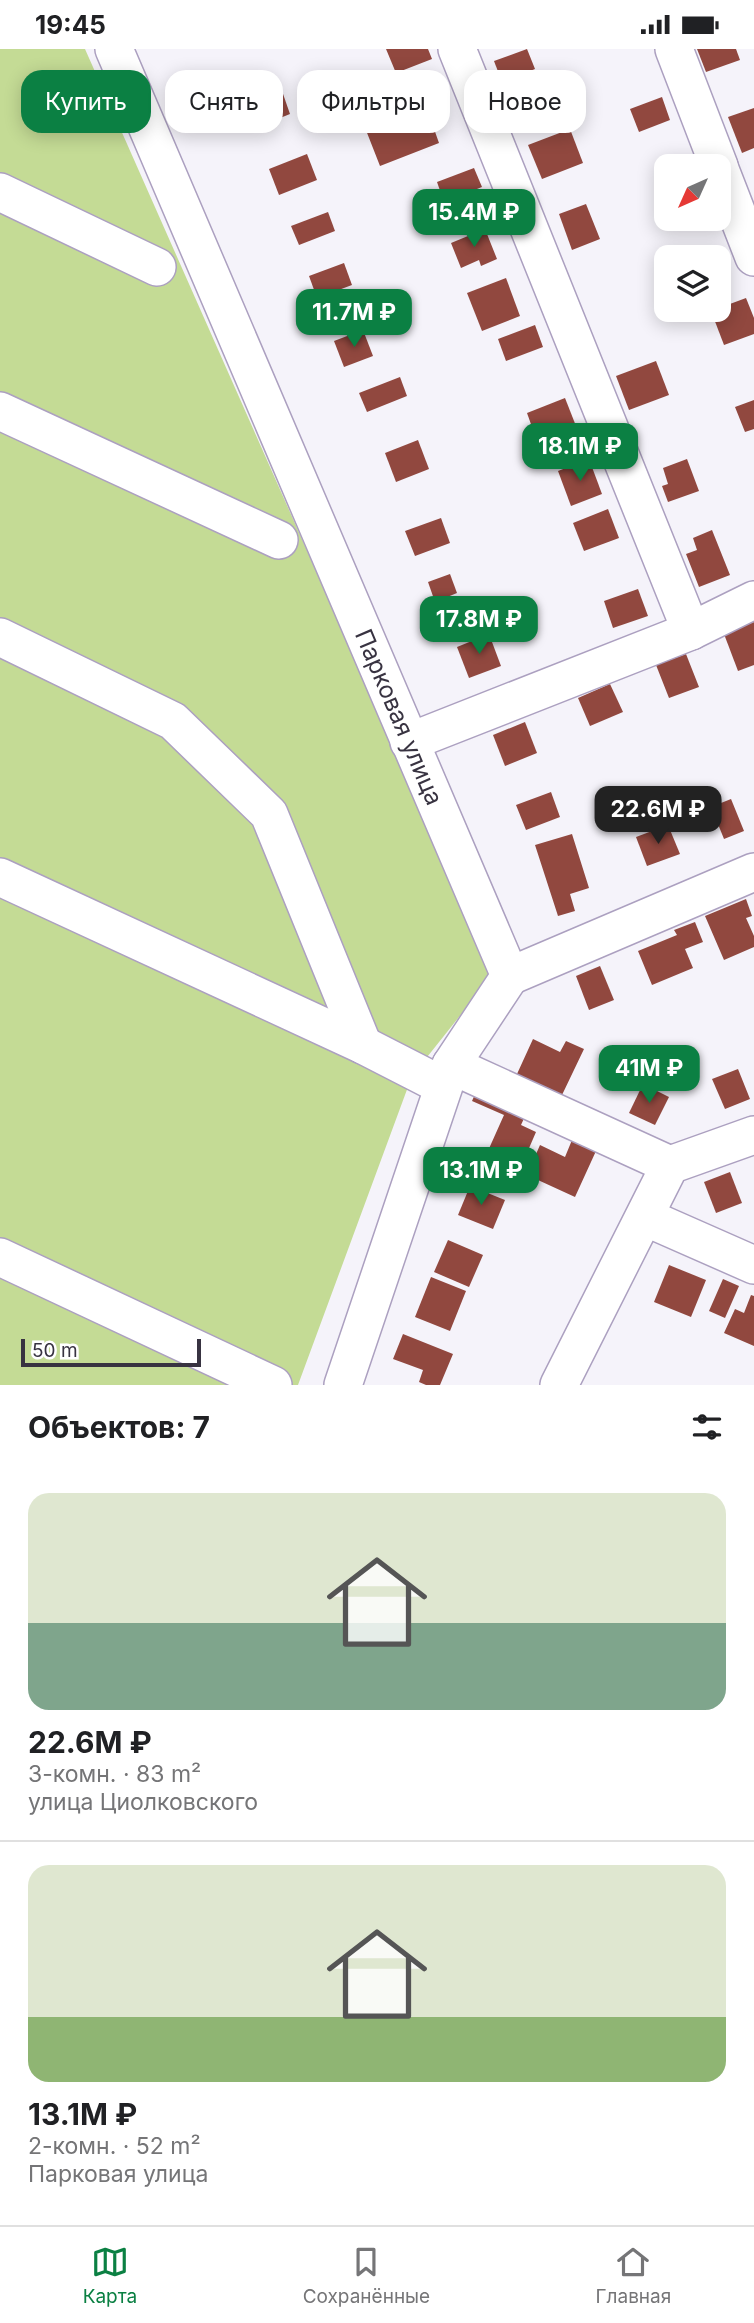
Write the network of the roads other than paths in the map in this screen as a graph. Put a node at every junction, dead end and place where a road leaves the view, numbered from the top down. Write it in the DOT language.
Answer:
graph roads {
  1 [pos="114,49"];
  2 [pos="457,49"];
  3 [pos="674,49"];
  4 [pos="714,154"];
  5 [pos="0,192"];
  6 [pos="732,200"];
  7 [pos="754,257"];
  8 [pos="157,267"];
  9 [pos="0,411"];
  10 [pos="279,540"];
  11 [pos="754,600"];
  12 [pos="691,631"];
  13 [pos="0,637"];
  14 [pos="409,742"];
  15 [pos="754,872"];
  16 [pos="0,877"];
  17 [pos="510,976"];
  18 [pos="363,1045"];
  19 [pos="447,1075"];
  20 [pos="754,1135"];
  21 [pos="670,1165"];
  22 [pos="645,1217"];
  23 [pos="0,1257"];
  24 [pos="754,1265"];
  25 [pos="273,1385"];
  26 [pos="343,1385"];
  27 [pos="559,1385"];
  1 -- 14 [label="street, Парковая улица"];
  2 -- 12 [label="street"];
  3 -- 4 [label="street"];
  5 -- 8 [label="street"];
  6 -- 7 [label="street"];
  9 -- 10 [label="street"];
  11 -- 12 [label="street"];
  12 -- 14 [label="street"];
  13 -- 18 [label="street"];
  14 -- 17 [label="street, Парковая улица"];
  15 -- 17 [label="street"];
  16 -- 18 [label="street"];
  17 -- 19 [label="street"];
  18 -- 19 [label="street"];
  19 -- 21 [label="street"];
  19 -- 26 [label="street"];
  20 -- 21 [label="street"];
  21 -- 22 [label="street"];
  22 -- 24 [label="street"];
  22 -- 27 [label="street"];
  23 -- 25 [label="street"];
}
